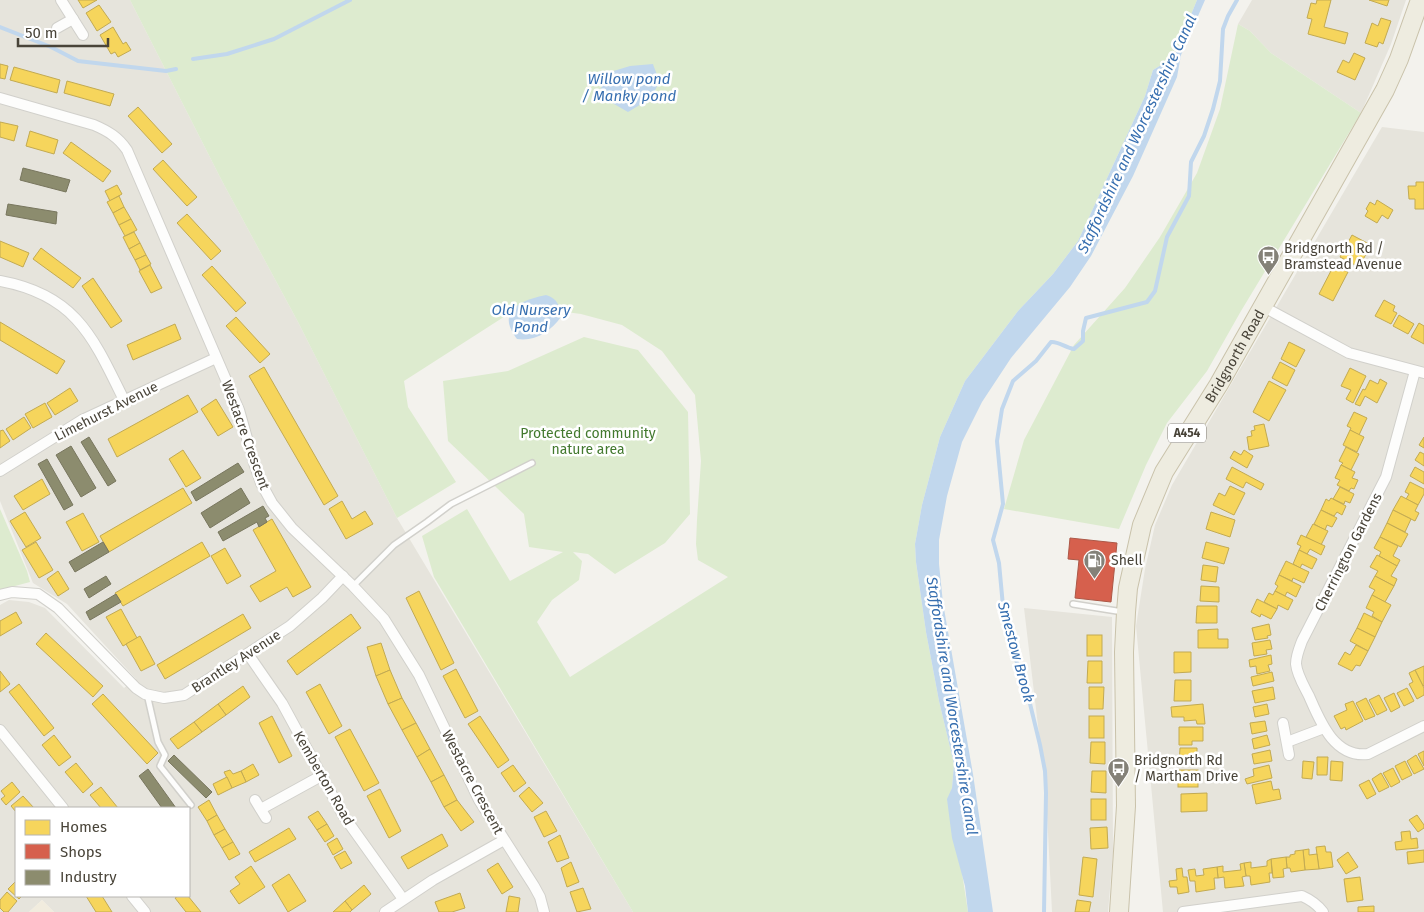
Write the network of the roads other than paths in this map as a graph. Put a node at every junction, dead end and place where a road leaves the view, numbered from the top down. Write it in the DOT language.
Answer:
graph roads {
  1 [pos="61,0"];
  2 [pos="1420,0"];
  3 [pos="73,19"];
  4 [pos="57,28"];
  5 [pos="83,35"];
  6 [pos="0,98"];
  7 [pos="0,281"];
  8 [pos="1262,306"];
  9 [pos="216,358"];
  10 [pos="1420,372"];
  11 [pos="124,400"];
  12 [pos="532,463"];
  13 [pos="0,471"];
  14 [pos="343,576"];
  15 [pos="353,586"];
  16 [pos="0,595"];
  17 [pos="1072,604"];
  18 [pos="1126,612"];
  19 [pos="248,654"];
  20 [pos="147,694"];
  21 [pos="1283,723"];
  22 [pos="1424,726"];
  23 [pos="1324,728"];
  24 [pos="0,730"];
  25 [pos="1287,742"];
  26 [pos="1289,755"];
  27 [pos="321,776"];
  28 [pos="191,805"];
  29 [pos="62,807"];
  30 [pos="261,809"];
  31 [pos="504,840"];
  32 [pos="133,897"];
  33 [pos="403,899"];
  34 [pos="1216,910"];
  35 [pos="145,912"];
  36 [pos="385,912"];
  37 [pos="544,912"];
  38 [pos="1119,912"];
  39 [pos="1183,912"];
  40 [pos="1323,912"];
  1 -- 3 [label="street"];
  2 -- 8 [label="highway, Bridgnorth Road / A454"];
  3 -- 4 [label="street"];
  3 -- 5 [label="street"];
  6 -- 9 [label="street, Westacre Crescent"];
  7 -- 11 [label="street"];
  8 -- 10 [label="street"];
  8 -- 18 [label="highway, Bridgnorth Road / A454"];
  9 -- 11 [label="street, Limehurst Avenue"];
  9 -- 14 [label="street, Westacre Crescent"];
  10 -- 23 [label="street, Cherrington Gardens"];
  11 -- 13 [label="street, Limehurst Avenue"];
  12 -- 15 [label="lane"];
  14 -- 15 [label="street, Westacre Crescent"];
  14 -- 19 [label="street, Brantley Avenue"];
  15 -- 31 [label="street, Westacre Crescent"];
  16 -- 20 [label="street"];
  17 -- 18 [label="lane"];
  18 -- 38 [label="highway, Bridgnorth Road / A454"];
  19 -- 20 [label="street, Brantley Avenue"];
  19 -- 27 [label="street, Kemberton Road"];
  20 -- 28 [label="lane"];
  21 -- 25 [label="street"];
  22 -- 23 [label="street, Cherrington Gardens"];
  23 -- 25 [label="street"];
  24 -- 29 [label="street"];
  25 -- 26 [label="street"];
  27 -- 30 [label="street"];
  27 -- 33 [label="street, Kemberton Road"];
  31 -- 33 [label="street"];
  31 -- 37 [label="street, Westacre Crescent"];
  32 -- 35 [label="street"];
  33 -- 36 [label="street"];
  34 -- 39 [label="street"];
  34 -- 40 [label="street"];
}
